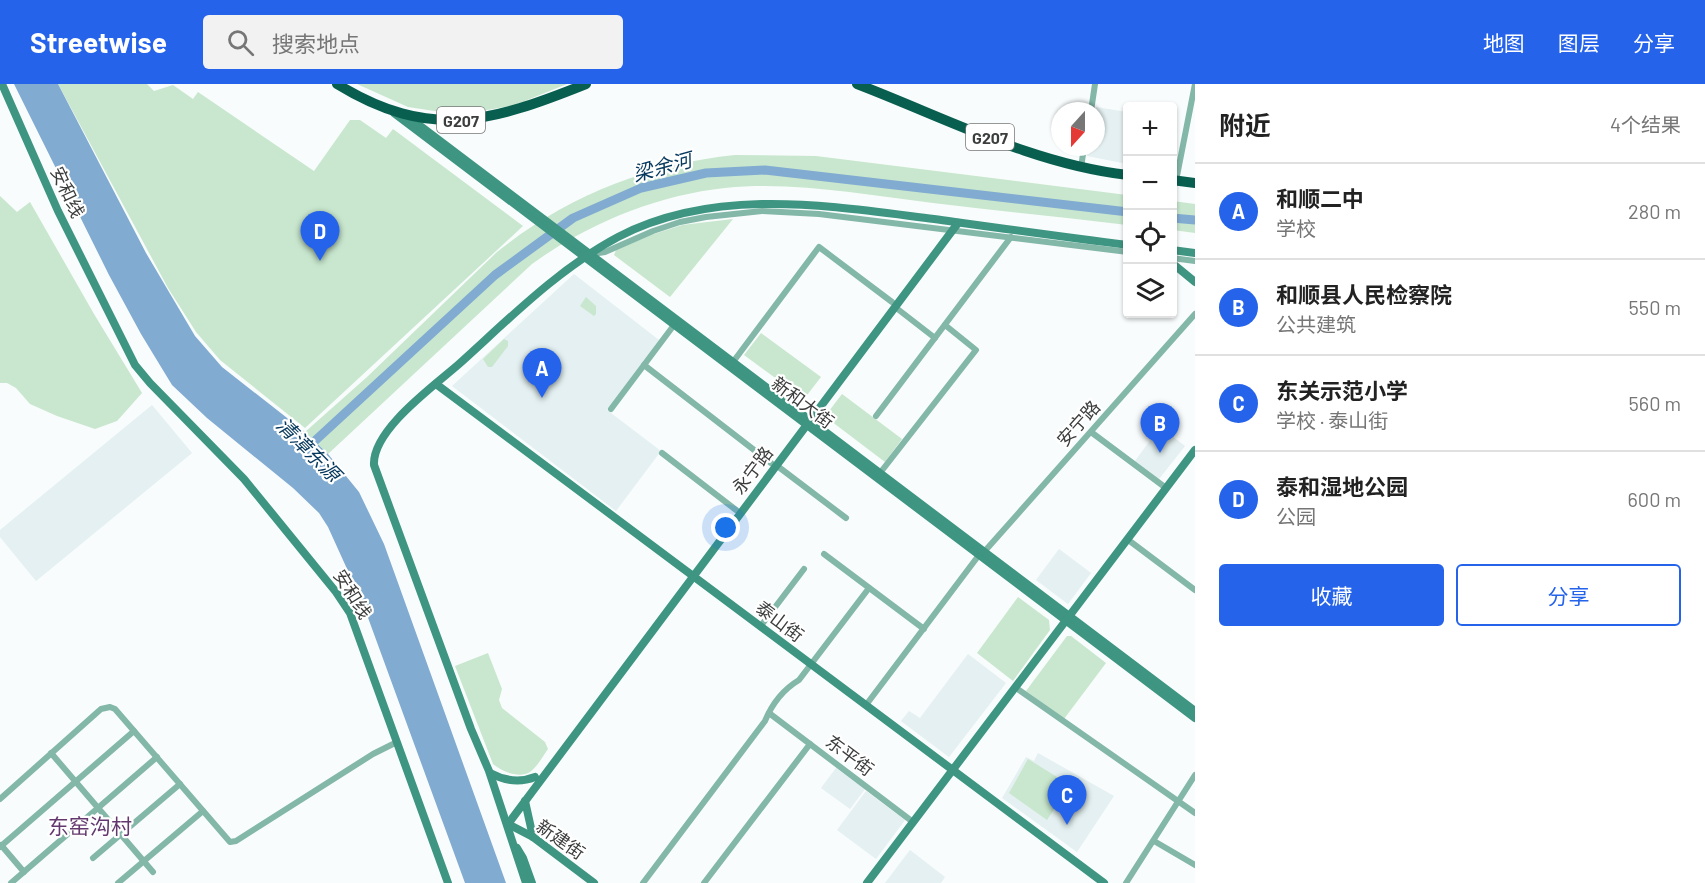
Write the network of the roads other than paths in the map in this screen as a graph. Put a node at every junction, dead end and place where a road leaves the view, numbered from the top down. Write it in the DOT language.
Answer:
graph roads {
  1 [pos="2,84"];
  2 [pos="337,84"];
  3 [pos="586,84"];
  4 [pos="857,84"];
  5 [pos="1095,84"];
  6 [pos="1195,84"];
  7 [pos="0,91"];
  8 [pos="1092,102"];
  9 [pos="391,111"];
  10 [pos="407,116"];
  11 [pos="1083,156"];
  12 [pos="1177,167"];
  13 [pos="1081,168"];
  14 [pos="1123,174"];
  15 [pos="1177,181"];
  16 [pos="1195,183"];
  17 [pos="538,219"];
  18 [pos="952,226"];
  19 [pos="1011,237"];
  20 [pos="1123,243"];
  21 [pos="1123,251"];
  22 [pos="1177,251"];
  23 [pos="1195,253"];
  24 [pos="586,256"];
  25 [pos="1177,260"];
  26 [pos="1195,261"];
  27 [pos="1177,264"];
  28 [pos="1195,282"];
  29 [pos="893,305"];
  30 [pos="1195,314"];
  31 [pos="674,325"];
  32 [pos="945,326"];
  33 [pos="935,338"];
  34 [pos="733,362"];
  35 [pos="644,365"];
  36 [pos="436,384"];
  37 [pos="168,402"];
  38 [pos="610,409"];
  39 [pos="876,416"];
  40 [pos="806,421"];
  41 [pos="1091,432"];
  42 [pos="1195,450"];
  43 [pos="662,453"];
  44 [pos="1195,457"];
  45 [pos="774,464"];
  46 [pos="880,473"];
  47 [pos="1166,488"];
  48 [pos="736,510"];
  49 [pos="846,518"];
  50 [pos="1131,542"];
  51 [pos="824,554"];
  52 [pos="982,554"];
  53 [pos="804,569"];
  54 [pos="690,575"];
  55 [pos="869,588"];
  56 [pos="1195,590"];
  57 [pos="1069,620"];
  58 [pos="760,627"];
  59 [pos="924,629"];
  60 [pos="811,665"];
  61 [pos="1019,690"];
  62 [pos="866,705"];
  63 [pos="1195,711"];
  64 [pos="769,713"];
  65 [pos="1195,718"];
  66 [pos="134,731"];
  67 [pos="397,742"];
  68 [pos="810,744"];
  69 [pos="51,753"];
  70 [pos="157,757"];
  71 [pos="954,771"];
  72 [pos="490,773"];
  73 [pos="1195,775"];
  74 [pos="535,777"];
  75 [pos="76,782"];
  76 [pos="180,784"];
  77 [pos="0,799"];
  78 [pos="525,801"];
  79 [pos="1179,802"];
  80 [pos="98,808"];
  81 [pos="203,811"];
  82 [pos="1195,813"];
  83 [pos="506,820"];
  84 [pos="913,822"];
  85 [pos="121,834"];
  86 [pos="533,837"];
  87 [pos="1154,841"];
  88 [pos="1,845"];
  89 [pos="515,846"];
  90 [pos="93,858"];
  91 [pos="144,861"];
  92 [pos="1195,865"];
  93 [pos="24,872"];
  94 [pos="153,872"];
  95 [pos="11,883"];
  96 [pos="118,883"];
  97 [pos="448,883"];
  98 [pos="526,883"];
  99 [pos="532,883"];
  100 [pos="594,883"];
  101 [pos="643,883"];
  102 [pos="704,883"];
  103 [pos="867,883"];
  104 [pos="872,883"];
  105 [pos="1104,883"];
  106 [pos="1126,883"];
  1 -- 37 [label="main road, 安和线"];
  2 -- 9 [label="highway, G207"];
  3 -- 10 [label="highway, G207"];
  4 -- 13 [label="highway, G207"];
  5 -- 8 [label="street"];
  6 -- 12 [label="street"];
  7 -- 37 [label="main road, 安和线"];
  9 -- 10 [label="highway, G207"];
  9 -- 17 [label="main road, 新和大街"];
  10 -- 17 [label="main road, 新和大街"];
  11 -- 13 [label="street"];
  13 -- 14 [label="highway, G207"];
  15 -- 16 [label="highway"];
  17 -- 24 [label="main road, 新和大街"];
  18 -- 19 [label="street"];
  18 -- 20 [label="main road"];
  18 -- 24 [label="main road"];
  18 -- 29 [label="main road, 永宁路"];
  19 -- 21 [label="street"];
  19 -- 32 [label="street"];
  22 -- 23 [label="main road"];
  24 -- 31 [label="main road, 新和大街"];
  24 -- 34 [label="main road, 新和大街"];
  24 -- 36 [label="main road"];
  25 -- 26 [label="street"];
  27 -- 28 [label="main road"];
  29 -- 33 [label="street"];
  29 -- 34 [label="street"];
  29 -- 40 [label="main road, 永宁路"];
  30 -- 41 [label="street, 安宁路"];
  31 -- 35 [label="street"];
  31 -- 40 [label="main road, 新和大街"];
  32 -- 33 [label="street"];
  32 -- 46 [label="street"];
  33 -- 39 [label="street"];
  34 -- 40 [label="main road, 新和大街"];
  35 -- 38 [label="street"];
  35 -- 45 [label="street"];
  36 -- 54 [label="main road, 泰山街"];
  36 -- 72 [label="main road"];
  37 -- 67 [label="main road, 安和线"];
  40 -- 45 [label="main road, 永宁路"];
  40 -- 46 [label="main road, 新和大街"];
  40 -- 52 [label="main road, 新和大街"];
  41 -- 47 [label="street"];
  41 -- 52 [label="street, 安宁路"];
  42 -- 47 [label="main road"];
  43 -- 48 [label="street"];
  44 -- 50 [label="main road"];
  45 -- 48 [label="main road, 永宁路"];
  45 -- 49 [label="street"];
  45 -- 54 [label="main road, 永宁路"];
  46 -- 52 [label="main road, 新和大街"];
  47 -- 57 [label="main road"];
  48 -- 54 [label="main road, 永宁路"];
  50 -- 56 [label="street"];
  50 -- 57 [label="main road"];
  51 -- 55 [label="street"];
  52 -- 57 [label="main road, 新和大街"];
  52 -- 59 [label="street, 安宁路"];
  53 -- 58 [label="street"];
  54 -- 58 [label="main road, 泰山街"];
  54 -- 74 [label="main road, 永宁路"];
  54 -- 78 [label="main road, 永宁路"];
  55 -- 59 [label="street"];
  55 -- 60 [label="street"];
  57 -- 61 [label="main road"];
  57 -- 63 [label="main road, 新和大街"];
  57 -- 65 [label="main road, 新和大街"];
  57 -- 71 [label="main road"];
  58 -- 60 [label="main road, 泰山街"];
  59 -- 62 [label="street, 安宁路"];
  60 -- 62 [label="main road, 泰山街"];
  60 -- 64 [label="street"];
  61 -- 71 [label="main road"];
  61 -- 79 [label="street"];
  62 -- 71 [label="main road, 泰山街"];
  64 -- 68 [label="street, 东平街"];
  64 -- 101 [label="street"];
  66 -- 69 [label="street"];
  66 -- 70 [label="street"];
  66 -- 75 [label="street"];
  67 -- 81 [label="street"];
  67 -- 97 [label="main road, 安和线"];
  68 -- 84 [label="street, 东平街"];
  68 -- 102 [label="street"];
  69 -- 75 [label="street"];
  69 -- 77 [label="street"];
  70 -- 76 [label="street"];
  70 -- 80 [label="street"];
  71 -- 84 [label="main road"];
  71 -- 104 [label="main road"];
  71 -- 105 [label="main road, 泰山街"];
  72 -- 74 [label="main road"];
  72 -- 83 [label="main road"];
  73 -- 79 [label="street"];
  74 -- 83 [label="main road, 永宁路"];
  75 -- 80 [label="street"];
  75 -- 88 [label="street"];
  76 -- 81 [label="street"];
  76 -- 85 [label="street"];
  78 -- 83 [label="main road, 永宁路"];
  78 -- 86 [label="main road"];
  79 -- 82 [label="street"];
  79 -- 87 [label="street"];
  80 -- 85 [label="street"];
  80 -- 93 [label="street"];
  81 -- 91 [label="street"];
  83 -- 86 [label="main road, 新建街"];
  83 -- 89 [label="main road"];
  84 -- 103 [label="main road"];
  85 -- 90 [label="street"];
  85 -- 91 [label="street"];
  86 -- 100 [label="main road, 新建街"];
  87 -- 92 [label="street"];
  87 -- 106 [label="street"];
  88 -- 93 [label="street"];
  89 -- 98 [label="main road"];
  89 -- 99 [label="main road"];
  91 -- 94 [label="street"];
  91 -- 96 [label="street"];
  93 -- 95 [label="street"];
}
